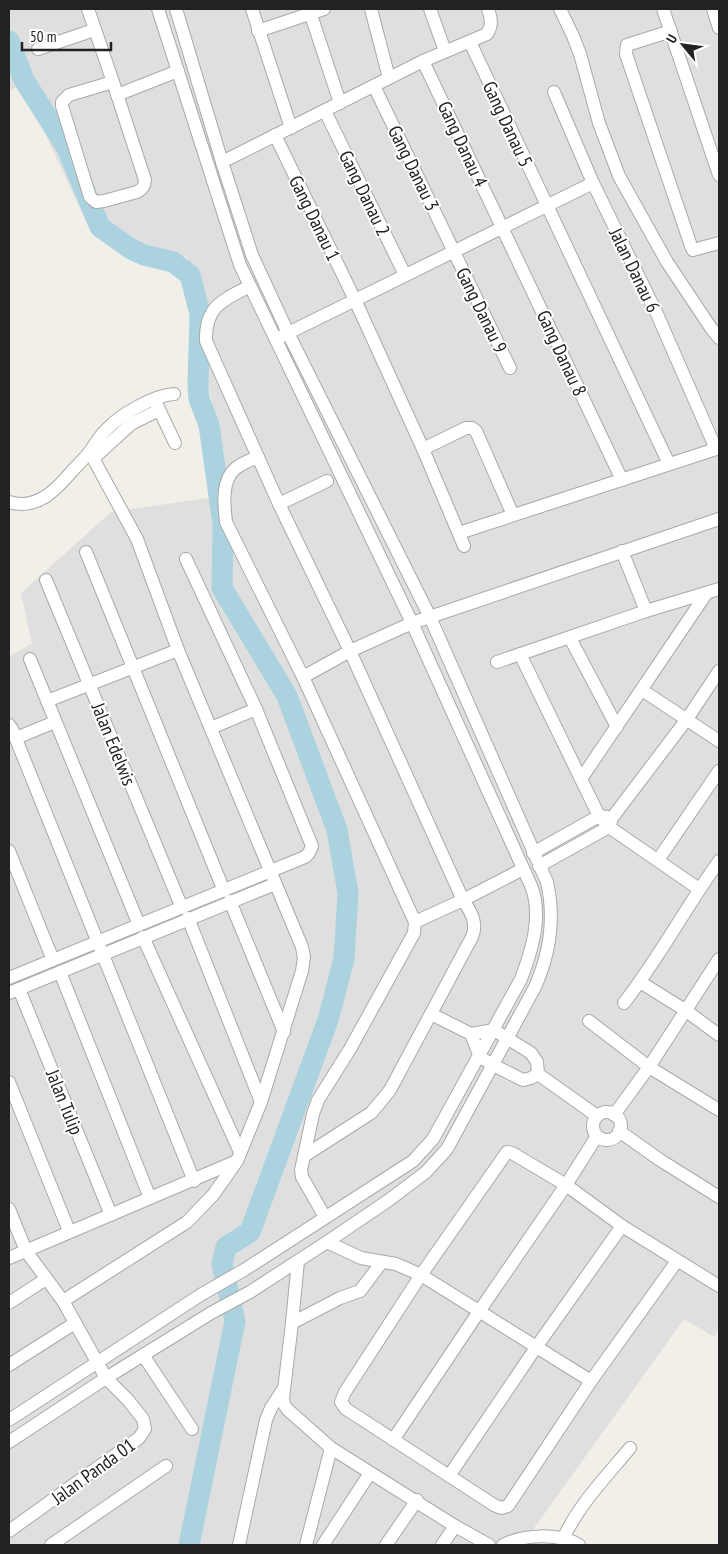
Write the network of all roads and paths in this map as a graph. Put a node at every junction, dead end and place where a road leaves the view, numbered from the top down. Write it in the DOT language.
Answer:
graph roads {
  1 [pos="88,9"];
  2 [pos="158,9"];
  3 [pos="176,9"];
  4 [pos="252,9"];
  5 [pos="324,9"];
  6 [pos="371,9"];
  7 [pos="430,9"];
  8 [pos="488,9"];
  9 [pos="560,9"];
  10 [pos="663,9"];
  11 [pos="713,9"];
  12 [pos="309,11"];
  13 [pos="719,28"];
  14 [pos="94,30"];
  15 [pos="258,31"];
  16 [pos="671,31"];
  17 [pos="470,42"];
  18 [pos="38,49"];
  19 [pos="445,51"];
  20 [pos="423,61"];
  21 [pos="178,71"];
  22 [pos="389,78"];
  23 [pos="113,82"];
  24 [pos="374,86"];
  25 [pos="554,92"];
  26 [pos="117,95"];
  27 [pos="340,103"];
  28 [pos="324,110"];
  29 [pos="291,128"];
  30 [pos="275,135"];
  31 [pos="222,162"];
  32 [pos="719,175"];
  33 [pos="593,183"];
  34 [pos="546,205"];
  35 [pos="502,227"];
  36 [pos="719,244"];
  37 [pos="454,251"];
  38 [pos="404,275"];
  39 [pos="250,286"];
  40 [pos="355,300"];
  41 [pos="288,332"];
  42 [pos="719,338"];
  43 [pos="275,339"];
  44 [pos="510,368"];
  45 [pos="174,394"];
  46 [pos="157,404"];
  47 [pos="176,443"];
  48 [pos="423,448"];
  49 [pos="717,448"];
  50 [pos="258,457"];
  51 [pos="669,464"];
  52 [pos="622,480"];
  53 [pos="327,481"];
  54 [pos="9,502"];
  55 [pos="279,504"];
  56 [pos="514,516"];
  57 [pos="719,519"];
  58 [pos="459,534"];
  59 [pos="464,546"];
  60 [pos="622,551"];
  61 [pos="86,552"];
  62 [pos="186,559"];
  63 [pos="46,580"];
  64 [pos="719,589"];
  65 [pos="706,594"];
  66 [pos="646,611"];
  67 [pos="430,617"];
  68 [pos="412,623"];
  69 [pos="570,638"];
  70 [pos="178,650"];
  71 [pos="350,651"];
  72 [pos="520,654"];
  73 [pos="30,659"];
  74 [pos="497,662"];
  75 [pos="133,667"];
  76 [pos="719,671"];
  77 [pos="303,677"];
  78 [pos="90,684"];
  79 [pos="642,690"];
  80 [pos="47,701"];
  81 [pos="256,709"];
  82 [pos="687,719"];
  83 [pos="55,722"];
  84 [pos="9,726"];
  85 [pos="617,727"];
  86 [pos="211,728"];
  87 [pos="16,738"];
  88 [pos="719,741"];
  89 [pos="719,771"];
  90 [pos="581,779"];
  91 [pos="606,820"];
  92 [pos="9,851"];
  93 [pos="533,853"];
  94 [pos="658,860"];
  95 [pos="719,860"];
  96 [pos="540,866"];
  97 [pos="523,869"];
  98 [pos="272,878"];
  99 [pos="547,882"];
  100 [pos="532,888"];
  101 [pos="699,888"];
  102 [pos="227,896"];
  103 [pos="463,900"];
  104 [pos="185,913"];
  105 [pos="415,922"];
  106 [pos="141,931"];
  107 [pos="100,948"];
  108 [pos="719,959"];
  109 [pos="53,960"];
  110 [pos="60,972"];
  111 [pos="10,975"];
  112 [pos="640,982"];
  113 [pos="14,991"];
  114 [pos="624,1003"];
  115 [pos="685,1010"];
  116 [pos="431,1014"];
  117 [pos="589,1021"];
  118 [pos="494,1030"];
  119 [pos="284,1032"];
  120 [pos="471,1034"];
  121 [pos="719,1035"];
  122 [pos="508,1038"];
  123 [pos="480,1057"];
  124 [pos="493,1065"];
  125 [pos="649,1067"];
  126 [pos="538,1074"];
  127 [pos="9,1082"];
  128 [pos="261,1102"];
  129 [pos="719,1110"];
  130 [pos="614,1115"];
  131 [pos="597,1116"];
  132 [pos="619,1131"];
  133 [pos="596,1136"];
  134 [pos="239,1156"];
  135 [pos="304,1156"];
  136 [pos="194,1180"];
  137 [pos="566,1185"];
  138 [pos="719,1197"];
  139 [pos="150,1198"];
  140 [pos="9,1210"];
  141 [pos="111,1214"];
  142 [pos="325,1217"];
  143 [pos="622,1226"];
  144 [pos="69,1232"];
  145 [pos="327,1242"];
  146 [pos="26,1251"];
  147 [pos="9,1258"];
  148 [pos="298,1261"];
  149 [pos="677,1261"];
  150 [pos="382,1262"];
  151 [pos="421,1275"];
  152 [pos="46,1279"];
  153 [pos="719,1286"];
  154 [pos="202,1294"];
  155 [pos="63,1301"];
  156 [pos="9,1303"];
  157 [pos="480,1310"];
  158 [pos="211,1314"];
  159 [pos="75,1323"];
  160 [pos="292,1323"];
  161 [pos="537,1346"];
  162 [pos="143,1355"];
  163 [pos="98,1362"];
  164 [pos="9,1365"];
  165 [pos="106,1378"];
  166 [pos="591,1381"];
  167 [pos="285,1385"];
  168 [pos="9,1420"];
  169 [pos="192,1429"];
  170 [pos="394,1440"];
  171 [pos="9,1442"];
  172 [pos="331,1448"];
  173 [pos="630,1448"];
  174 [pos="166,1466"];
  175 [pos="370,1473"];
  176 [pos="449,1476"];
  177 [pos="416,1500"];
  178 [pos="455,1526"];
  179 [pos="9,1531"];
  180 [pos="563,1539"];
  181 [pos="52,1545"];
  182 [pos="239,1545"];
  183 [pos="306,1545"];
  184 [pos="323,1545"];
  185 [pos="386,1545"];
  186 [pos="442,1545"];
  187 [pos="489,1545"];
  188 [pos="503,1545"];
  189 [pos="579,1545"];
  1 -- 14 [label="street"];
  2 -- 21 [label="street"];
  3 -- 31 [label="street"];
  4 -- 15 [label="street"];
  5 -- 12 [label="street"];
  6 -- 22 [label="street"];
  7 -- 19 [label="street"];
  8 -- 17 [label="street"];
  9 -- 42 [label="street"];
  10 -- 16 [label="street"];
  11 -- 13 [label="street"];
  12 -- 15 [label="street"];
  12 -- 27 [label="street"];
  14 -- 18 [label="street"];
  14 -- 23 [label="street"];
  15 -- 29 [label="street"];
  16 -- 32 [label="street"];
  16 -- 36 [label="street"];
  17 -- 19 [label="street"];
  17 -- 34 [label="street, Gang Danau 5"];
  19 -- 20 [label="street"];
  20 -- 22 [label="street"];
  20 -- 35 [label="street, Gang Danau 4"];
  21 -- 26 [label="street"];
  21 -- 39 [label="street"];
  22 -- 24 [label="street"];
  23 -- 26 [label="street"];
  23 -- 26 [label="street"];
  24 -- 27 [label="street"];
  24 -- 37 [label="street, Gang Danau 3"];
  25 -- 33 [label="street, Jalan Danau 6"];
  27 -- 28 [label="street"];
  28 -- 29 [label="street"];
  28 -- 38 [label="street, Gang Danau 2"];
  29 -- 30 [label="street"];
  30 -- 31 [label="street"];
  30 -- 40 [label="street, Gang Danau 1"];
  31 -- 41 [label="street"];
  33 -- 34 [label="street"];
  33 -- 49 [label="street, Jalan Danau 6"];
  34 -- 35 [label="street"];
  34 -- 51 [label="street, Gang Danau 5"];
  35 -- 37 [label="street"];
  35 -- 52 [label="street, Gang Danau 8"];
  37 -- 38 [label="street"];
  37 -- 44 [label="street, Gang Danau 9"];
  38 -- 40 [label="street"];
  39 -- 43 [label="street"];
  39 -- 50 [label="street"];
  40 -- 41 [label="street"];
  40 -- 48 [label="street, Gang Danau 1"];
  41 -- 43 [label="street"];
  41 -- 67 [label="street"];
  43 -- 68 [label="street"];
  45 -- 46 [label="street"];
  46 -- 47 [label="street"];
  46 -- 54 [label="street"];
  46 -- 70 [label="street"];
  48 -- 56 [label="street"];
  48 -- 58 [label="street, Gang Danau 1"];
  49 -- 51 [label="street"];
  50 -- 55 [label="street"];
  50 -- 77 [label="street"];
  51 -- 52 [label="street"];
  52 -- 56 [label="street"];
  53 -- 55 [label="street"];
  55 -- 71 [label="street"];
  56 -- 58 [label="street"];
  57 -- 60 [label="street"];
  58 -- 59 [label="street, Gang Danau 1"];
  60 -- 66 [label="street"];
  60 -- 67 [label="street"];
  61 -- 75 [label="street"];
  62 -- 81 [label="street"];
  63 -- 78 [label="street, Jalan Edelwis"];
  64 -- 65 [label="street"];
  65 -- 66 [label="street"];
  65 -- 79 [label="street"];
  66 -- 69 [label="street"];
  67 -- 68 [label="street"];
  67 -- 93 [label="street"];
  68 -- 71 [label="street"];
  68 -- 97 [label="street"];
  69 -- 72 [label="street"];
  69 -- 85 [label="street"];
  70 -- 75 [label="street"];
  70 -- 86 [label="street"];
  71 -- 77 [label="street"];
  71 -- 103 [label="street"];
  72 -- 74 [label="street"];
  72 -- 90 [label="street"];
  73 -- 80 [label="street"];
  75 -- 78 [label="street"];
  75 -- 102 [label="street"];
  76 -- 82 [label="street"];
  77 -- 105 [label="street"];
  78 -- 80 [label="street"];
  78 -- 104 [label="street, Jalan Edelwis"];
  79 -- 82 [label="street"];
  79 -- 85 [label="street"];
  80 -- 83 [label="street"];
  81 -- 86 [label="street"];
  81 -- 98 [label="street"];
  82 -- 88 [label="street"];
  82 -- 91 [label="street"];
  83 -- 87 [label="street"];
  83 -- 106 [label="street"];
  84 -- 87 [label="street"];
  85 -- 90 [label="street"];
  86 -- 98 [label="street"];
  87 -- 107 [label="street"];
  89 -- 94 [label="street"];
  90 -- 91 [label="street"];
  91 -- 93 [label="street"];
  91 -- 94 [label="street"];
  91 -- 96 [label="street"];
  92 -- 109 [label="street"];
  93 -- 96 [label="street"];
  94 -- 101 [label="street"];
  95 -- 101 [label="street"];
  96 -- 99 [label="street"];
  97 -- 100 [label="street"];
  97 -- 103 [label="street"];
  98 -- 102 [label="street"];
  98 -- 119 [label="street"];
  99 -- 100 [label="street"];
  99 -- 122 [label="street"];
  100 -- 118 [label="street"];
  101 -- 112 [label="street"];
  102 -- 104 [label="street"];
  102 -- 119 [label="street"];
  103 -- 105 [label="street"];
  103 -- 116 [label="street"];
  104 -- 106 [label="street"];
  104 -- 128 [label="street, Jalan Edelwis"];
  105 -- 135 [label="street"];
  106 -- 107 [label="street"];
  106 -- 134 [label="street"];
  107 -- 109 [label="street"];
  107 -- 110 [label="street"];
  107 -- 136 [label="street"];
  108 -- 115 [label="street"];
  109 -- 111 [label="street"];
  110 -- 113 [label="street"];
  110 -- 139 [label="street"];
  112 -- 114 [label="street"];
  112 -- 115 [label="street"];
  113 -- 141 [label="street, Jalan Tulip"];
  115 -- 121 [label="street"];
  115 -- 125 [label="street"];
  116 -- 120 [label="street"];
  116 -- 135 [label="street"];
  117 -- 125 [label="street"];
  118 -- 120 [label="street"];
  118 -- 122 [label="street"];
  118 -- 123 [label="street"];
  119 -- 128 [label="street"];
  120 -- 123 [label="street"];
  122 -- 124 [label="street"];
  122 -- 126 [label="street"];
  123 -- 124 [label="street"];
  123 -- 142 [label="street"];
  124 -- 126 [label="street"];
  124 -- 145 [label="street"];
  125 -- 129 [label="street"];
  125 -- 130 [label="street"];
  126 -- 131 [label="street"];
  127 -- 144 [label="street"];
  128 -- 134 [label="street"];
  130 -- 131 [label="street"];
  130 -- 132 [label="street"];
  131 -- 133 [label="street"];
  132 -- 133 [label="street"];
  132 -- 138 [label="street"];
  133 -- 137 [label="street"];
  134 -- 136 [label="street"];
  134 -- 155 [label="street"];
  135 -- 142 [label="street"];
  136 -- 139 [label="street"];
  137 -- 143 [label="street"];
  137 -- 151 [label="street"];
  137 -- 157 [label="street"];
  139 -- 141 [label="street"];
  140 -- 146 [label="street"];
  141 -- 144 [label="street"];
  142 -- 154 [label="street"];
  143 -- 149 [label="street"];
  143 -- 161 [label="street"];
  144 -- 146 [label="street"];
  145 -- 148 [label="street"];
  145 -- 150 [label="street"];
  146 -- 147 [label="street"];
  146 -- 152 [label="street"];
  148 -- 158 [label="street"];
  148 -- 160 [label="street"];
  149 -- 153 [label="street"];
  149 -- 166 [label="street"];
  150 -- 151 [label="street"];
  150 -- 160 [label="street"];
  151 -- 157 [label="street"];
  151 -- 170 [label="street"];
  152 -- 155 [label="street"];
  152 -- 156 [label="street"];
  154 -- 158 [label="street"];
  154 -- 163 [label="street"];
  155 -- 159 [label="street"];
  157 -- 161 [label="street"];
  157 -- 170 [label="street"];
  158 -- 162 [label="street"];
  159 -- 163 [label="street"];
  159 -- 164 [label="street"];
  160 -- 167 [label="street"];
  161 -- 166 [label="street"];
  161 -- 176 [label="street"];
  162 -- 165 [label="street"];
  162 -- 169 [label="street"];
  163 -- 165 [label="street"];
  163 -- 168 [label="street"];
  165 -- 171 [label="street"];
  165 -- 179 [label="street, Jalan Panda 01"];
  166 -- 176 [label="street"];
  167 -- 172 [label="street"];
  167 -- 182 [label="street"];
  170 -- 176 [label="street"];
  172 -- 175 [label="street"];
  172 -- 183 [label="street"];
  173 -- 180 [label="street"];
  174 -- 181 [label="street"];
  175 -- 177 [label="street"];
  175 -- 184 [label="street"];
  177 -- 178 [label="street"];
  177 -- 185 [label="street"];
  178 -- 186 [label="street"];
  178 -- 187 [label="street"];
  180 -- 188 [label="street"];
  180 -- 189 [label="street"];
}
